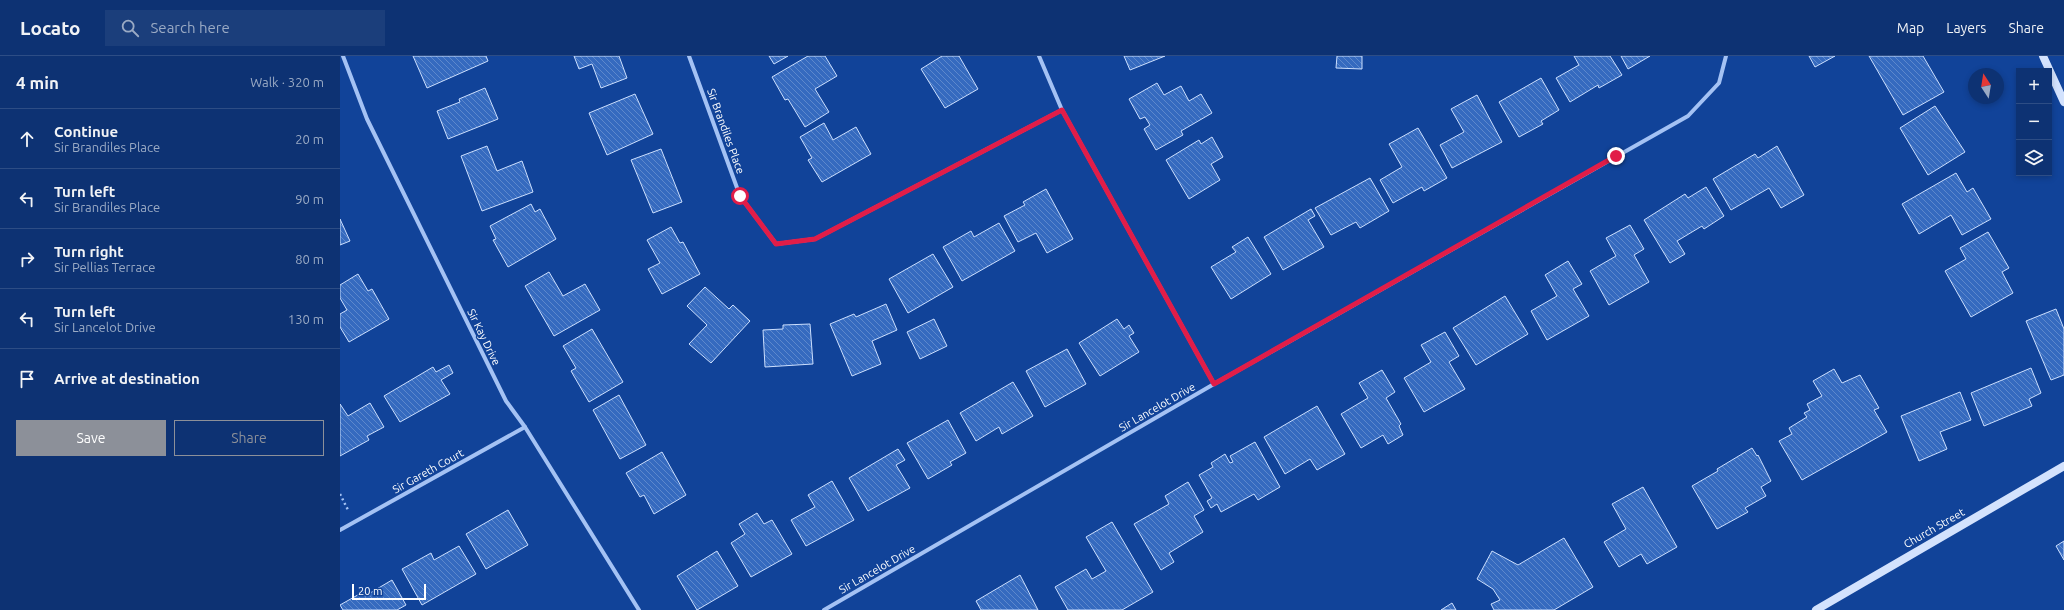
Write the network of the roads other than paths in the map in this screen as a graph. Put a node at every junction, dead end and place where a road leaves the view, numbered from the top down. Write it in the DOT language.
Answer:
graph roads {
  1 [pos="343,56"];
  2 [pos="689,56"];
  3 [pos="1039,56"];
  4 [pos="1726,56"];
  5 [pos="2043,56"];
  6 [pos="2064,102"];
  7 [pos="1062,110"];
  8 [pos="1214,384"];
  9 [pos="525,427"];
  10 [pos="2064,466"];
  11 [pos="340,530"];
  12 [pos="639,610"];
  13 [pos="824,610"];
  14 [pos="1816,610"];
  1 -- 9 [label="street, Sir Kay Drive"];
  2 -- 7 [label="street, Sir Brandiles Place"];
  3 -- 7 [label="street"];
  4 -- 8 [label="street, Sir Lancelot Drive"];
  5 -- 6 [label="street"];
  7 -- 8 [label="street"];
  8 -- 13 [label="street, Sir Lancelot Drive"];
  9 -- 11 [label="street, Sir Gareth Court"];
  9 -- 12 [label="street, Sir Kay Drive"];
  10 -- 14 [label="street, Church Street"];
}
